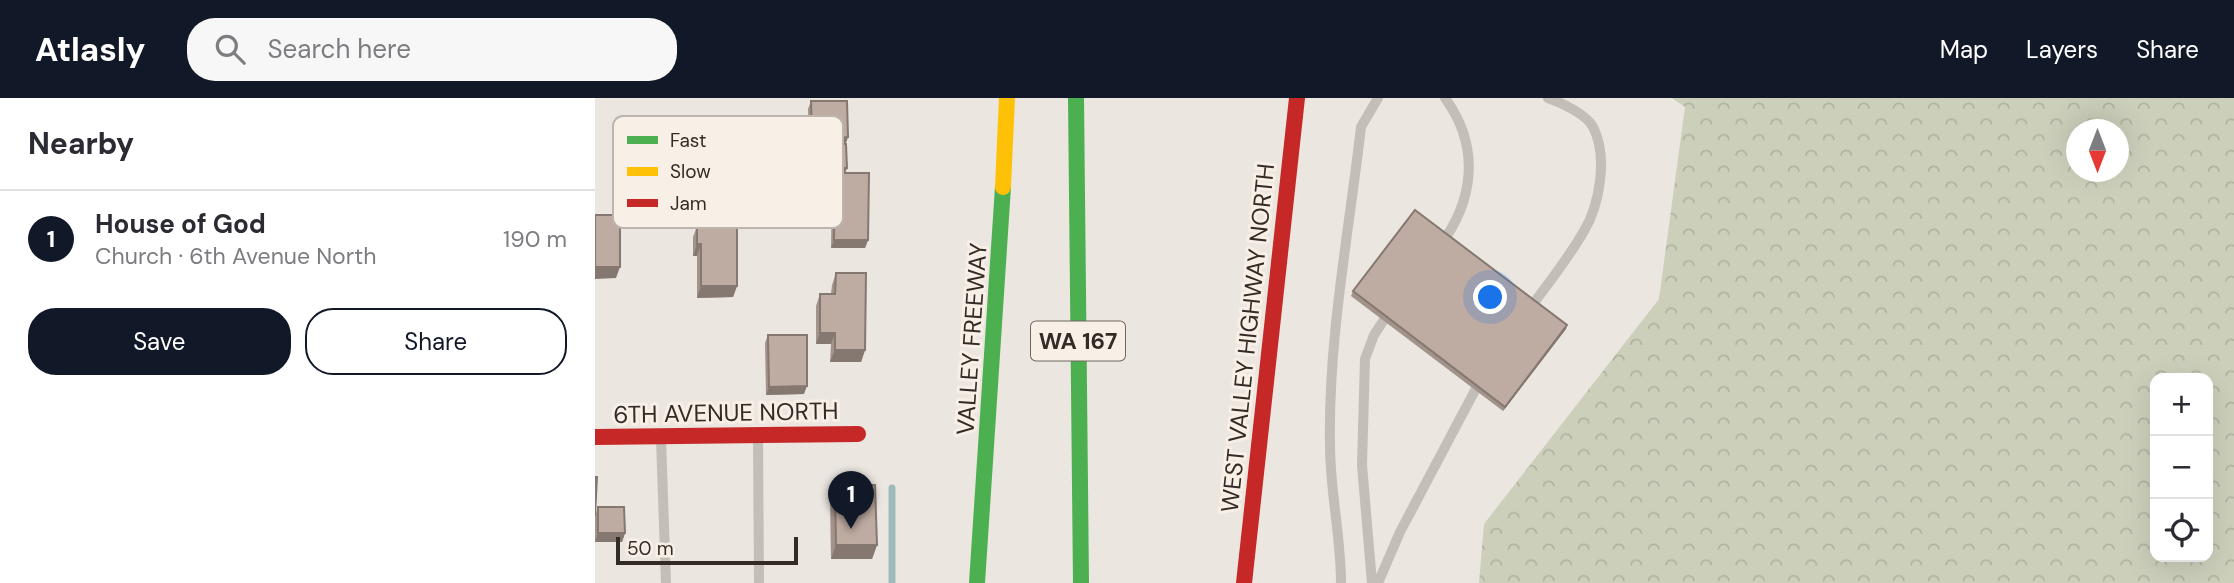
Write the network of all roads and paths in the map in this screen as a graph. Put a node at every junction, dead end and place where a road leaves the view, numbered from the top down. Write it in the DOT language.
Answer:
graph roads {
  1 [pos="1007,98"];
  2 [pos="1076,98"];
  3 [pos="1297,98"];
  4 [pos="1378,98"];
  5 [pos="1445,98"];
  6 [pos="1548,98"];
  7 [pos="1430,259"];
  8 [pos="1398,299"];
  9 [pos="1518,326"];
  10 [pos="1489,368"];
  11 [pos="858,434"];
  12 [pos="758,435"];
  13 [pos="660,436"];
  14 [pos="595,437"];
  15 [pos="666,583"];
  16 [pos="759,583"];
  17 [pos="977,583"];
  18 [pos="1081,583"];
  19 [pos="1244,583"];
  20 [pos="1341,583"];
  21 [pos="1372,583"];
  22 [pos="1378,583"];
  1 -- 17 [label="main road, VALLEY FREEWAY / WA 167"];
  2 -- 18 [label="main road, WA 167"];
  3 -- 19 [label="main road, WEST VALLEY HIGHWAY NORTH"];
  4 -- 20 [label="lane"];
  5 -- 7 [label="lane"];
  6 -- 9 [label="lane"];
  8 -- 21 [label="lane"];
  10 -- 22 [label="lane"];
  11 -- 12 [label="main road, 6TH AVENUE NORTH"];
  12 -- 13 [label="main road, 6TH AVENUE NORTH"];
  12 -- 16 [label="lane"];
  13 -- 14 [label="main road, 6TH AVENUE NORTH"];
  13 -- 15 [label="lane"];
}
